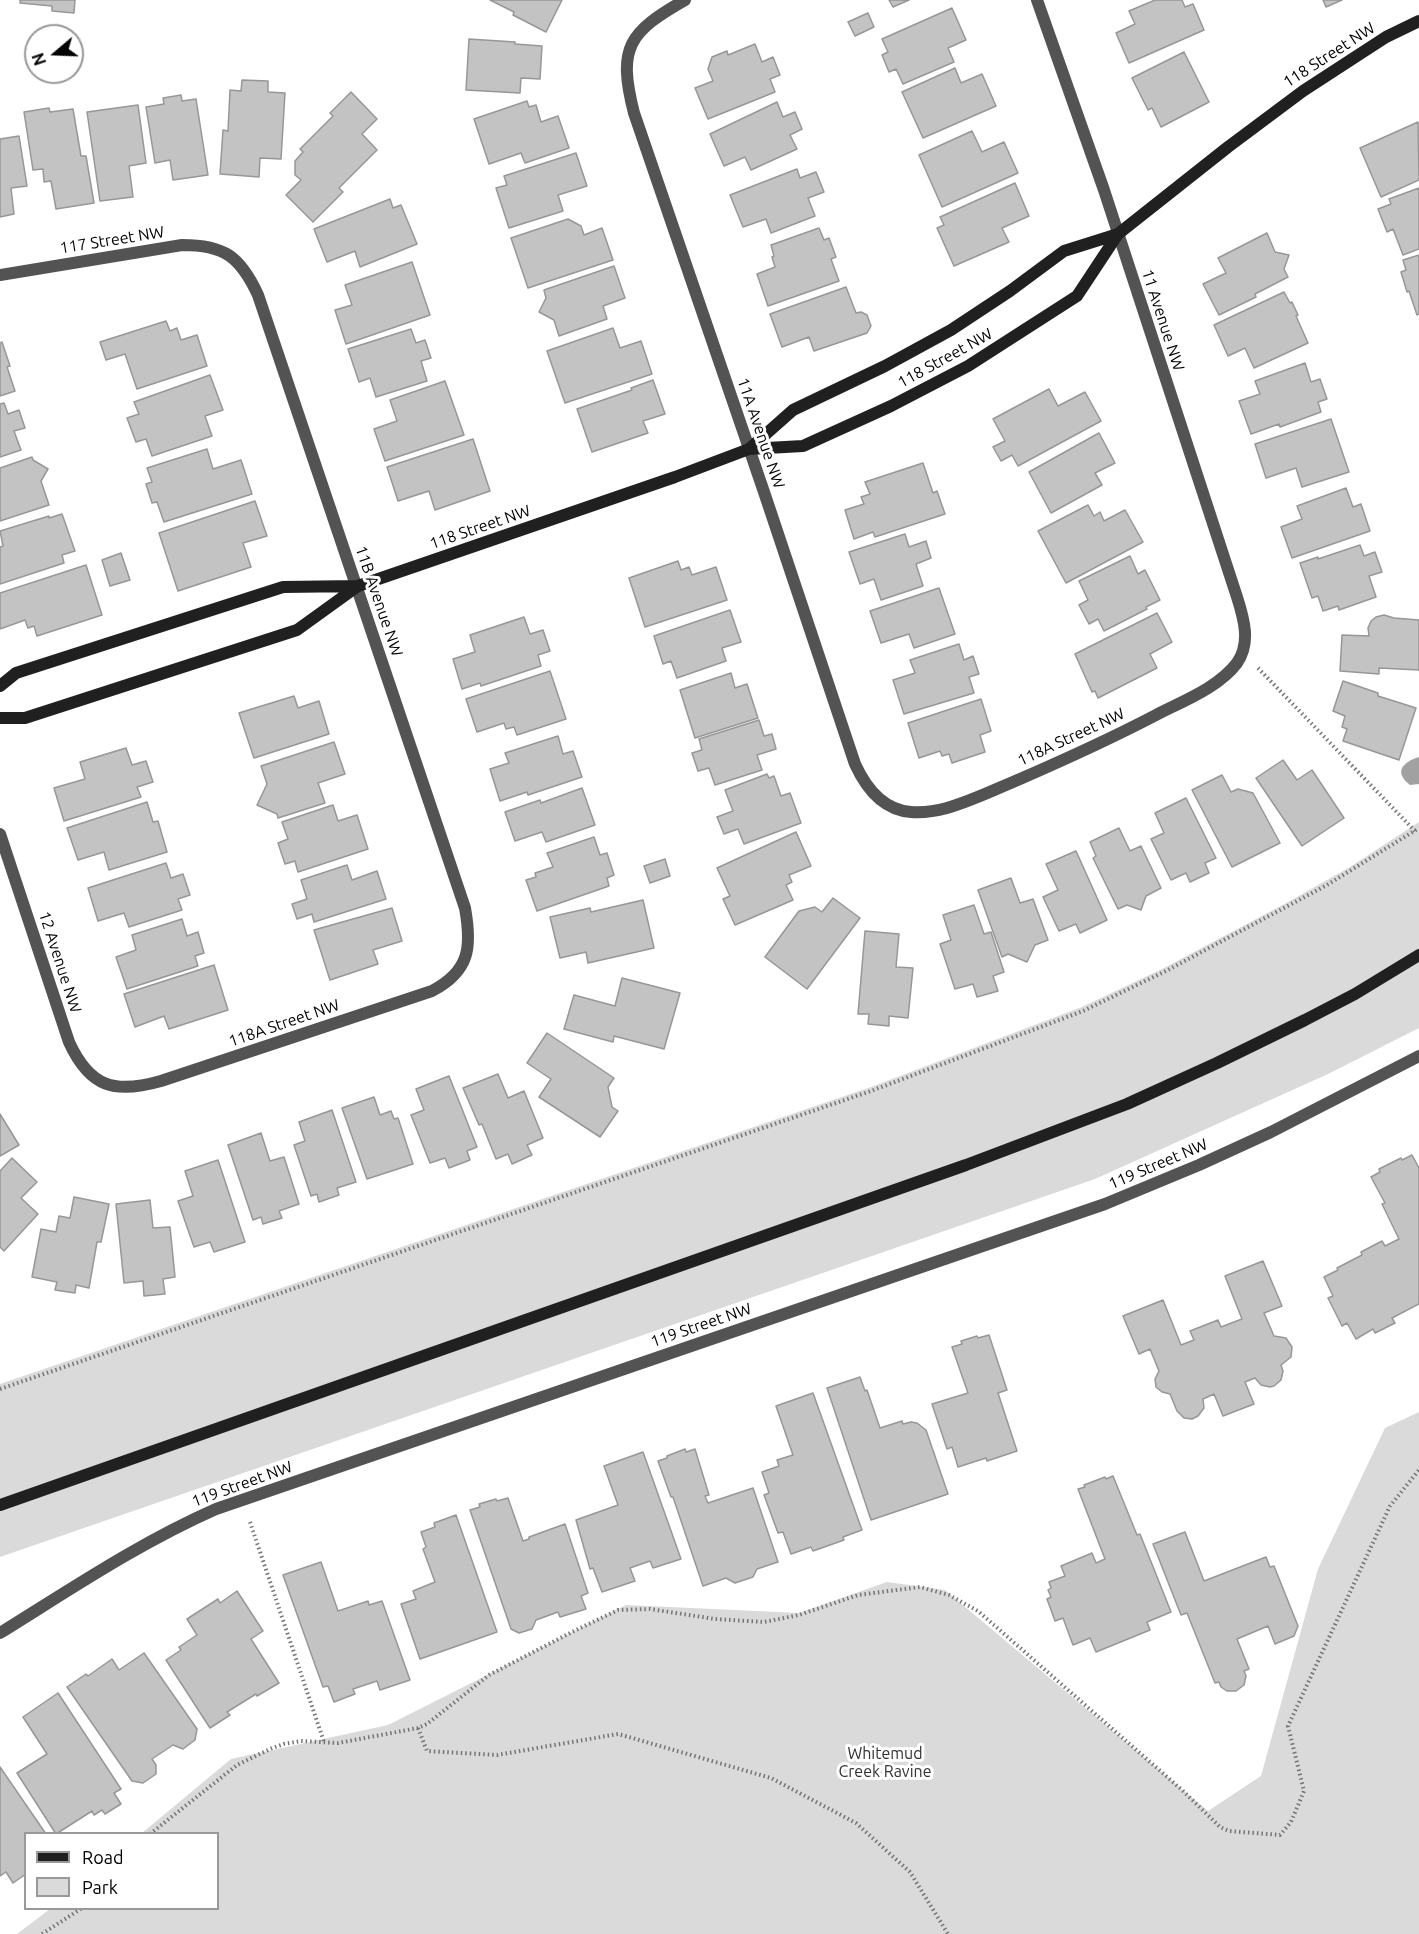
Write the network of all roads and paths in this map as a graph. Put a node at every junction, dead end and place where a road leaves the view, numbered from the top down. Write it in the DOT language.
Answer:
graph roads {
  1 [pos="685,0"];
  2 [pos="1036,0"];
  3 [pos="1419,21"];
  4 [pos="1118,234"];
  5 [pos="227,254"];
  6 [pos="0,275"];
  7 [pos="749,450"];
  8 [pos="358,586"];
  9 [pos="1243,652"];
  10 [pos="0,686"];
  11 [pos="0,718"];
  12 [pos="895,808"];
  13 [pos="1417,830"];
  14 [pos="0,834"];
  15 [pos="1419,955"];
  16 [pos="460,969"];
  17 [pos="1419,1056"];
  18 [pos="110,1086"];
  19 [pos="0,1389"];
  20 [pos="1419,1470"];
  21 [pos="0,1505"];
  22 [pos="250,1522"];
  23 [pos="0,1634"];
  24 [pos="418,1728"];
  25 [pos="324,1742"];
  26 [pos="151,1832"];
  27 [pos="79,1910"];
  28 [pos="42,1934"];
  29 [pos="948,1934"];
  1 -- 7 [label="street, 11A Avenue NW"];
  2 -- 4 [label="street, 11 Avenue NW"];
  3 -- 4 [label="street, 118 Street NW"];
  4 -- 7 [label="street, 118 Street NW"];
  4 -- 7 [label="street, 118 Street NW"];
  4 -- 9 [label="street, 11 Avenue NW"];
  5 -- 6 [label="street, 117 Street NW"];
  5 -- 8 [label="street, 11B Avenue NW"];
  7 -- 8 [label="street, 118 Street NW"];
  7 -- 12 [label="street, 11A Avenue NW"];
  8 -- 10 [label="street, 118 Street NW"];
  8 -- 11 [label="street, 118 Street NW"];
  8 -- 16 [label="street, 11B Avenue NW"];
  9 -- 12 [label="street, 118A Street NW"];
  9 -- 13 [label="path"];
  13 -- 19 [label="path"];
  14 -- 18 [label="street, 12 Avenue NW"];
  15 -- 21 [label="street"];
  16 -- 18 [label="street, 118A Street NW"];
  17 -- 23 [label="street, 119 Street NW"];
  20 -- 24 [label="path"];
  22 -- 25 [label="path"];
  24 -- 25 [label="path"];
  24 -- 29 [label="path"];
  25 -- 26 [label="path"];
  27 -- 28 [label="path"];
}
